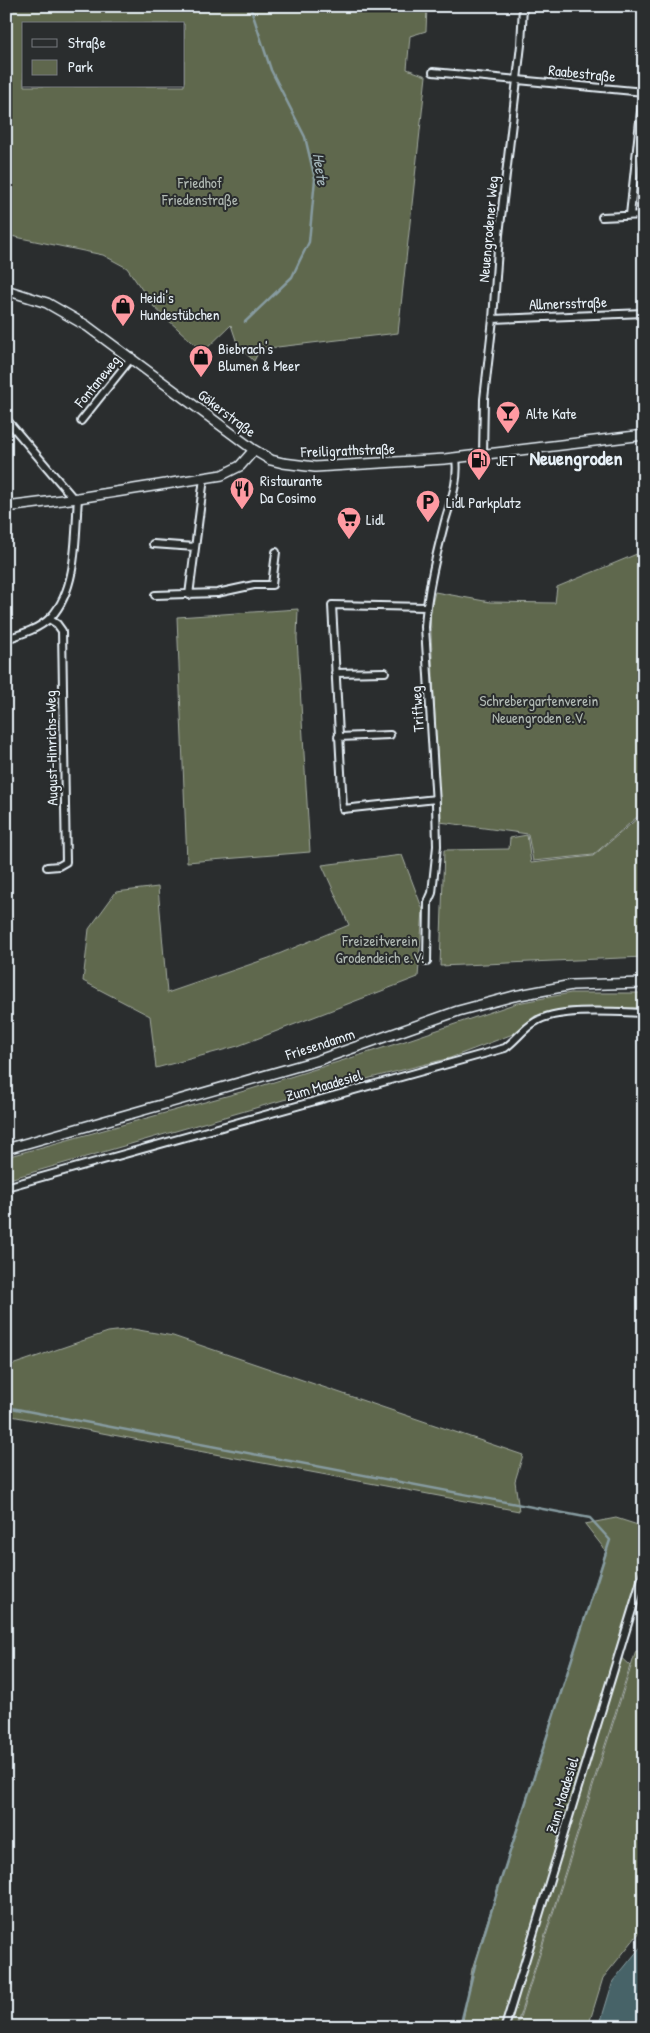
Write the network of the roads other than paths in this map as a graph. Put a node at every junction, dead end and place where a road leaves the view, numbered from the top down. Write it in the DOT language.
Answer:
graph roads {
  1 [pos="523,6"];
  2 [pos="434,72"];
  3 [pos="517,79"];
  4 [pos="643,92"];
  5 [pos="630,215"];
  6 [pos="644,215"];
  7 [pos="602,218"];
  8 [pos="6,290"];
  9 [pos="644,313"];
  10 [pos="493,319"];
  11 [pos="132,358"];
  12 [pos="6,419"];
  13 [pos="81,421"];
  14 [pos="644,435"];
  15 [pos="254,450"];
  16 [pos="483,455"];
  17 [pos="456,458"];
  18 [pos="204,478"];
  19 [pos="76,498"];
  20 [pos="6,507"];
  21 [pos="153,544"];
  22 [pos="195,547"];
  23 [pos="276,552"];
  24 [pos="155,595"];
  25 [pos="189,595"];
  26 [pos="426,606"];
  27 [pos="48,619"];
  28 [pos="7,638"];
  29 [pos="385,672"];
  30 [pos="335,673"];
  31 [pos="390,735"];
  32 [pos="338,737"];
  33 [pos="436,799"];
  34 [pos="47,868"];
  35 [pos="427,962"];
  36 [pos="644,982"];
  37 [pos="644,1013"];
  38 [pos="6,1149"];
  39 [pos="6,1187"];
  40 [pos="644,1571"];
  41 [pos="505,2027"];
  1 -- 3 [label="street, Neuengrodener Weg"];
  2 -- 3 [label="street, Raabestraße"];
  3 -- 4 [label="street, Raabestraße"];
  3 -- 10 [label="street, Neuengrodener Weg"];
  4 -- 5 [label="street"];
  5 -- 6 [label="street"];
  5 -- 7 [label="street"];
  8 -- 11 [label="main road, Gökerstraße"];
  9 -- 10 [label="street, Allmersstraße"];
  10 -- 16 [label="street, Neuengrodener Weg"];
  11 -- 13 [label="street, Fontaneweg"];
  11 -- 15 [label="main road, Gökerstraße"];
  12 -- 19 [label="street"];
  14 -- 16 [label="main road, Freiligrathstraße"];
  15 -- 17 [label="main road, Freiligrathstraße"];
  15 -- 18 [label="main road"];
  16 -- 17 [label="main road, Freiligrathstraße"];
  17 -- 26 [label="street, Triftweg"];
  18 -- 19 [label="main road"];
  18 -- 22 [label="street"];
  19 -- 20 [label="main road"];
  19 -- 27 [label="street"];
  21 -- 22 [label="street"];
  22 -- 25 [label="street"];
  23 -- 25 [label="street"];
  24 -- 25 [label="street"];
  26 -- 30 [label="street"];
  26 -- 33 [label="street, Triftweg"];
  27 -- 28 [label="street"];
  27 -- 34 [label="street, August-Hinrichs-Weg"];
  29 -- 30 [label="street"];
  30 -- 32 [label="street"];
  31 -- 32 [label="street"];
  32 -- 33 [label="street"];
  33 -- 35 [label="street, Triftweg"];
  36 -- 38 [label="main road, Friesendamm"];
  37 -- 39 [label="street, Zum Maadesiel"];
  40 -- 41 [label="street, Zum Maadesiel"];
}
